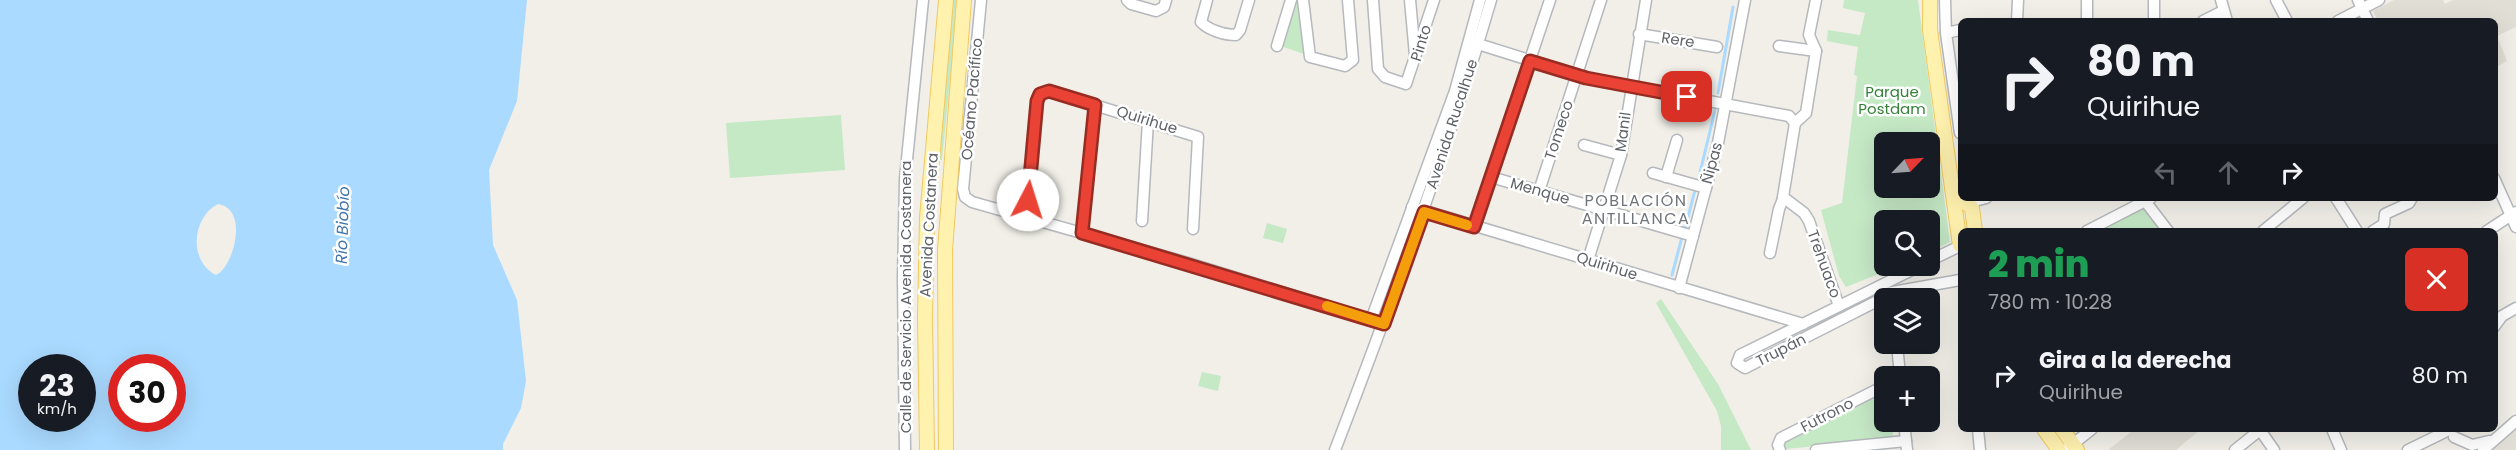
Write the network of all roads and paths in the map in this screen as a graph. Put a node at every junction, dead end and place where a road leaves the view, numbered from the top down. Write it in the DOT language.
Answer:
graph roads {
  1 [pos="923,0"];
  2 [pos="946,0"];
  3 [pos="964,0"];
  4 [pos="981,0"];
  5 [pos="1127,0"];
  6 [pos="1166,0"];
  7 [pos="1207,0"];
  8 [pos="1250,0"];
  9 [pos="1291,0"];
  10 [pos="1303,0"];
  11 [pos="1348,0"];
  12 [pos="1373,0"];
  13 [pos="1410,0"];
  14 [pos="1434,0"];
  15 [pos="1480,0"];
  16 [pos="1491,0"];
  17 [pos="1550,0"];
  18 [pos="1600,0"];
  19 [pos="1646,0"];
  20 [pos="1731,0"];
  21 [pos="1816,0"];
  22 [pos="1930,0"];
  23 [pos="1945,0"];
  24 [pos="2018,0"];
  25 [pos="2087,0"];
  26 [pos="2154,0"];
  27 [pos="2276,0"];
  28 [pos="2379,0"];
  29 [pos="1744,1"];
  30 [pos="2360,4"];
  31 [pos="2224,11"];
  32 [pos="2018,18"];
  33 [pos="2087,18"];
  34 [pos="2154,18"];
  35 [pos="2209,18"];
  36 [pos="2285,18"];
  37 [pos="2342,18"];
  38 [pos="2367,18"];
  39 [pos="1958,30"];
  40 [pos="1946,33"];
  41 [pos="1639,34"];
  42 [pos="1478,44"];
  43 [pos="1277,46"];
  44 [pos="1717,46"];
  45 [pos="1779,46"];
  46 [pos="1816,51"];
  47 [pos="1415,61"];
  48 [pos="1530,61"];
  49 [pos="1576,75"];
  50 [pos="1630,87"];
  51 [pos="1725,104"];
  52 [pos="1095,105"];
  53 [pos="1958,119"];
  54 [pos="1149,121"];
  55 [pos="1795,123"];
  56 [pos="1677,140"];
  57 [pos="1584,144"];
  58 [pos="1621,155"];
  59 [pos="1653,173"];
  60 [pos="1491,177"];
  61 [pos="1666,177"];
  62 [pos="2498,185"];
  63 [pos="1706,188"];
  64 [pos="1539,191"];
  65 [pos="1955,195"];
  66 [pos="1958,196"];
  67 [pos="1784,199"];
  68 [pos="1028,200"];
  69 [pos="2144,201"];
  70 [pos="2149,201"];
  71 [pos="2300,201"];
  72 [pos="2338,201"];
  73 [pos="2410,201"];
  74 [pos="1971,203"];
  75 [pos="1412,207"];
  76 [pos="1603,210"];
  77 [pos="1424,212"];
  78 [pos="2514,213"];
  79 [pos="1142,221"];
  80 [pos="1474,227"];
  81 [pos="2516,227"];
  82 [pos="1958,228"];
  83 [pos="1975,228"];
  84 [pos="2093,228"];
  85 [pos="2166,228"];
  86 [pos="2267,228"];
  87 [pos="2355,228"];
  88 [pos="2378,228"];
  89 [pos="2492,228"];
  90 [pos="1193,229"];
  91 [pos="1082,233"];
  92 [pos="1693,236"];
  93 [pos="1958,246"];
  94 [pos="1770,253"];
  95 [pos="1940,255"];
  96 [pos="1588,260"];
  97 [pos="1899,276"];
  98 [pos="1958,280"];
  99 [pos="1679,288"];
  100 [pos="1927,288"];
  101 [pos="1862,294"];
  102 [pos="1874,295"];
  103 [pos="1839,306"];
  104 [pos="1874,306"];
  105 [pos="2516,308"];
  106 [pos="1371,320"];
  107 [pos="2498,322"];
  108 [pos="1384,324"];
  109 [pos="1803,324"];
  110 [pos="1874,391"];
  111 [pos="2516,421"];
  112 [pos="1978,432"];
  113 [pos="2046,432"];
  114 [pos="2064,432"];
  115 [pos="2089,432"];
  116 [pos="2258,432"];
  117 [pos="2261,432"];
  118 [pos="2333,432"];
  119 [pos="2452,432"];
  120 [pos="1906,446"];
  121 [pos="2486,446"];
  122 [pos="2072,448"];
  123 [pos="2242,448"];
  124 [pos="905,450"];
  125 [pos="927,450"];
  126 [pos="946,450"];
  127 [pos="1335,450"];
  128 [pos="1780,450"];
  129 [pos="1816,450"];
  130 [pos="1980,450"];
  131 [pos="2059,450"];
  132 [pos="2274,450"];
  133 [pos="2341,450"];
  134 [pos="2408,450"];
  135 [pos="2458,450"];
  1 -- 124 [label="street, Calle de Servicio Avenida Costanera"];
  2 -- 125 [label="main road, Avenida Costanera"];
  3 -- 126 [label="main road, Avenida Costanera"];
  4 -- 91 [label="street, Océano Pacífico"];
  5 -- 6 [label="street"];
  7 -- 8 [label="street"];
  9 -- 43 [label="street"];
  10 -- 11 [label="street"];
  12 -- 47 [label="street, Pinto"];
  13 -- 47 [label="street"];
  14 -- 47 [label="street, Pinto"];
  15 -- 75 [label="street, Avenida Rucalhue"];
  16 -- 42 [label="street, Avenida Rucalhue"];
  17 -- 48 [label="street"];
  18 -- 49 [label="street, Tomeco"];
  19 -- 41 [label="street, Manil"];
  20 -- 29 [label="street"];
  21 -- 46 [label="street"];
  22 -- 65 [label="main road"];
  23 -- 40 [label="street"];
  24 -- 32 [label="street"];
  25 -- 33 [label="street"];
  26 -- 34 [label="street"];
  27 -- 36 [label="street"];
  28 -- 30 [label="street"];
  29 -- 51 [label="street, Ñipas"];
  30 -- 37 [label="street"];
  30 -- 38 [label="street"];
  31 -- 35 [label="street"];
  39 -- 40 [label="street"];
  40 -- 53 [label="street"];
  41 -- 44 [label="street, Rere"];
  41 -- 50 [label="street, Manil"];
  42 -- 48 [label="street"];
  42 -- 77 [label="street, Avenida Rucalhue"];
  45 -- 46 [label="street"];
  46 -- 55 [label="street"];
  48 -- 49 [label="street"];
  48 -- 60 [label="street"];
  49 -- 50 [label="street"];
  49 -- 64 [label="street, Tomeco"];
  50 -- 51 [label="street"];
  50 -- 58 [label="street, Manil"];
  51 -- 55 [label="street"];
  51 -- 63 [label="street, Ñipas"];
  52 -- 54 [label="street, Quirihue"];
  52 -- 68 [label="street, Quirihue"];
  52 -- 91 [label="street"];
  54 -- 79 [label="street"];
  54 -- 90 [label="street, Quirihue"];
  55 -- 67 [label="street"];
  56 -- 61 [label="street"];
  57 -- 58 [label="street"];
  58 -- 76 [label="street, Manil"];
  59 -- 61 [label="street"];
  60 -- 64 [label="street, Menque"];
  60 -- 80 [label="street"];
  61 -- 63 [label="street"];
  62 -- 78 [label="street"];
  63 -- 92 [label="street, Ñipas"];
  64 -- 76 [label="street, Menque"];
  65 -- 66 [label="main road"];
  65 -- 82 [label="main road"];
  67 -- 94 [label="street"];
  67 -- 103 [label="street, Trehuaco"];
  69 -- 84 [label="street"];
  70 -- 85 [label="street"];
  71 -- 86 [label="street"];
  72 -- 87 [label="street"];
  73 -- 88 [label="street"];
  74 -- 83 [label="main road"];
  75 -- 77 [label="street, Quirihue"];
  75 -- 106 [label="street, Avenida Rucalhue"];
  76 -- 92 [label="street, Menque"];
  76 -- 96 [label="street, Manil"];
  77 -- 80 [label="street, Quirihue"];
  77 -- 108 [label="street, Avenida Rucalhue"];
  78 -- 81 [label="street"];
  78 -- 89 [label="street"];
  80 -- 96 [label="street, Quirihue"];
  91 -- 106 [label="street"];
  92 -- 99 [label="street, Ñipas"];
  93 -- 95 [label="street"];
  96 -- 99 [label="street, Quirihue"];
  97 -- 101 [label="street, Trupán"];
  98 -- 100 [label="street, Trupán"];
  99 -- 109 [label="street, Quirihue"];
  101 -- 102 [label="street, Trupán"];
  101 -- 103 [label="street, Trupán"];
  103 -- 109 [label="street, Trupán"];
  104 -- 109 [label="street, Trupán"];
  105 -- 107 [label="street"];
  106 -- 108 [label="street"];
  108 -- 127 [label="street, Avenida Rucalhue"];
  110 -- 128 [label="street, Futrono"];
  111 -- 121 [label="street"];
  112 -- 130 [label="street"];
  113 -- 131 [label="main road"];
  114 -- 122 [label="main road"];
  115 -- 122 [label="street"];
  116 -- 123 [label="street"];
  117 -- 132 [label="street"];
  118 -- 133 [label="street"];
  119 -- 121 [label="street"];
  119 -- 134 [label="street"];
  119 -- 135 [label="street"];
  120 -- 129 [label="street, Futrono"];
}
